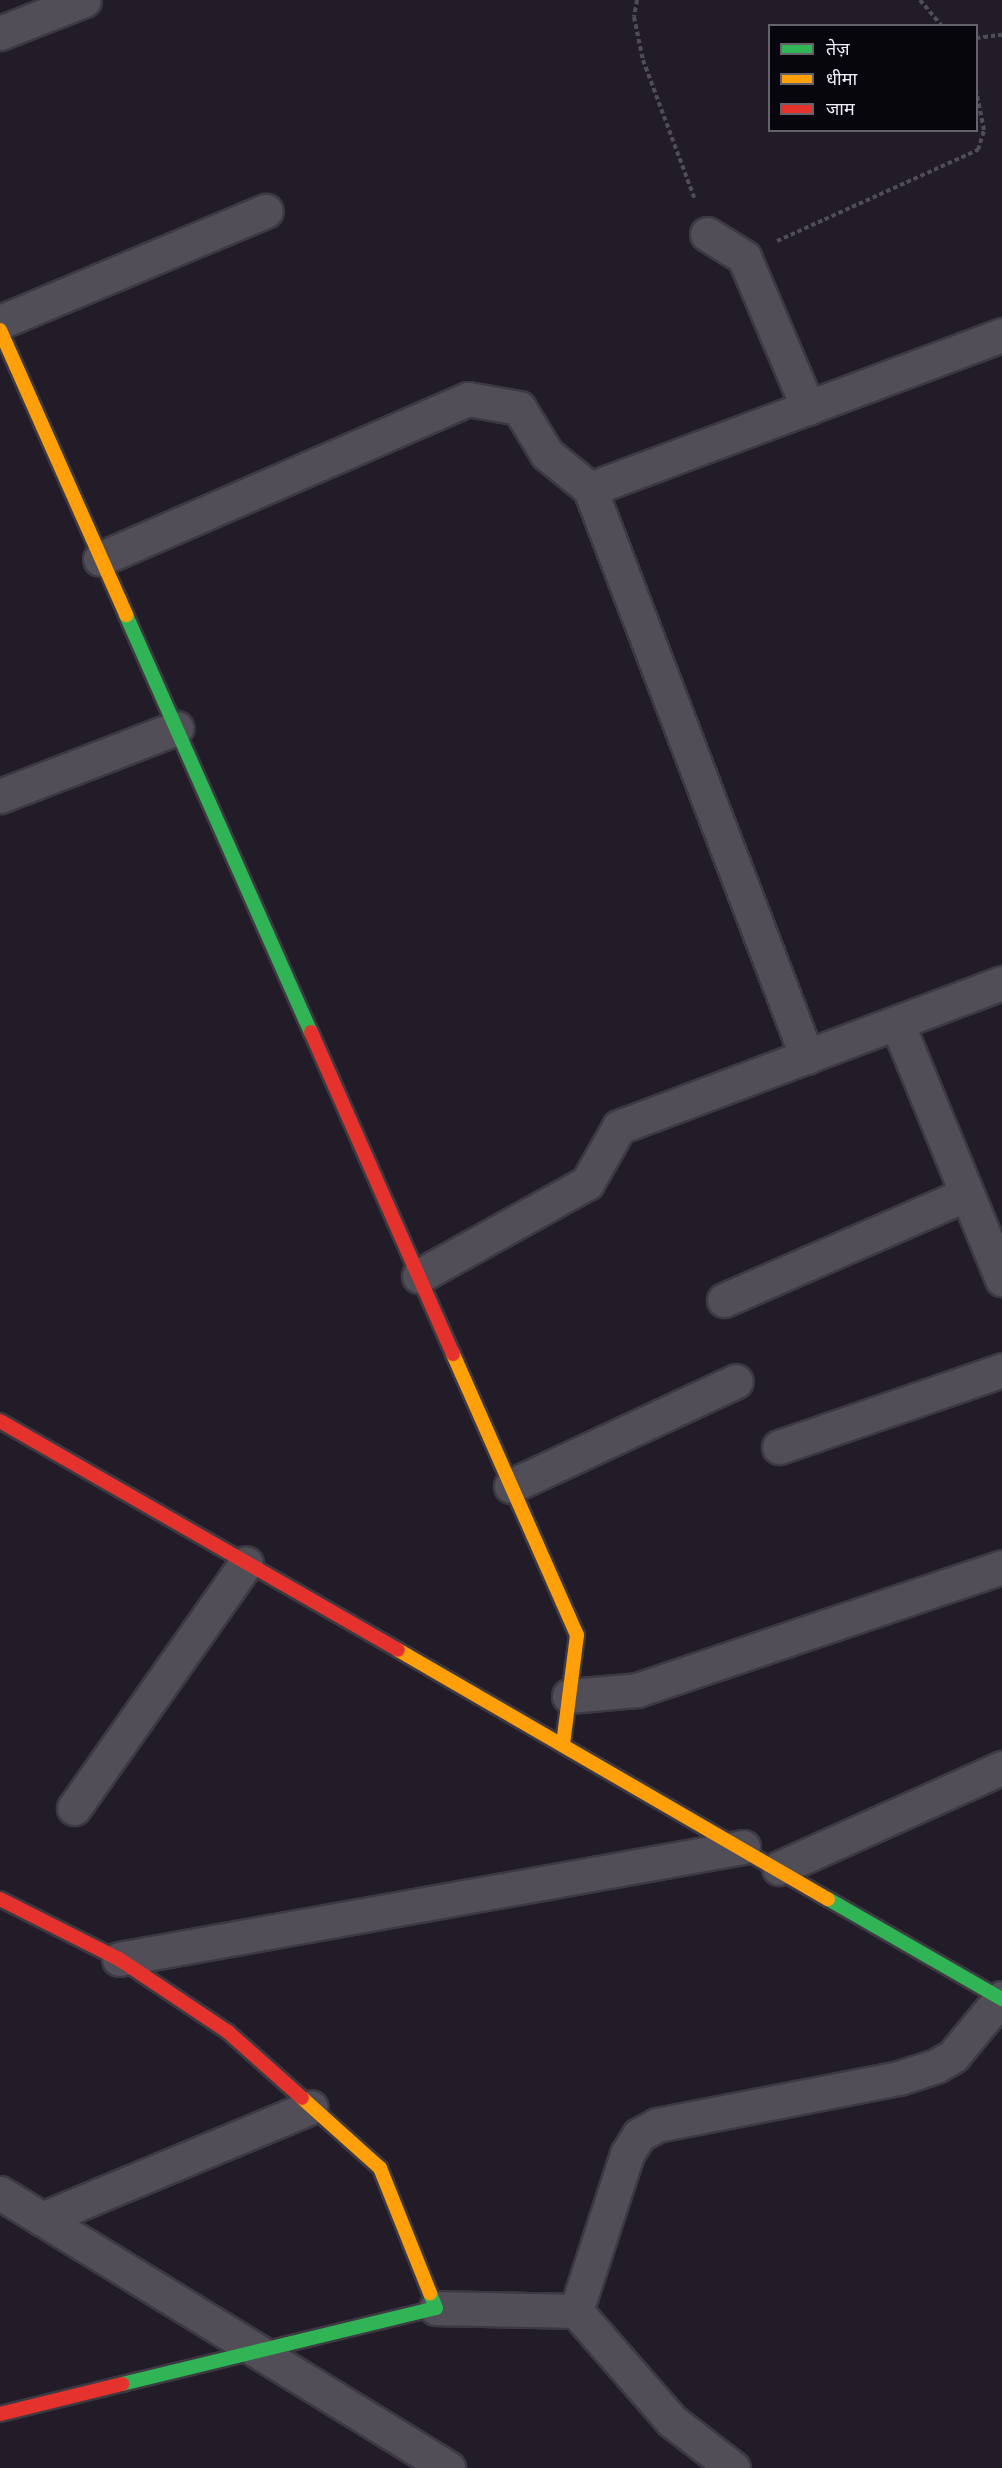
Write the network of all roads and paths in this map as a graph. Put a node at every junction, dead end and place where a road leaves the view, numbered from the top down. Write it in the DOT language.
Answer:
graph roads {
  1 [pos="84,0"];
  2 [pos="637,0"];
  3 [pos="920,0"];
  4 [pos="940,24"];
  5 [pos="0,33"];
  6 [pos="1002,35"];
  7 [pos="978,38"];
  8 [pos="978,100"];
  9 [pos="266,211"];
  10 [pos="708,234"];
  11 [pos="744,256"];
  12 [pos="0,322"];
  13 [pos="0,330"];
  14 [pos="1002,335"];
  15 [pos="808,408"];
  16 [pos="590,489"];
  17 [pos="100,559"];
  18 [pos="176,728"];
  19 [pos="0,795"];
  20 [pos="1002,983"];
  21 [pos="897,1023"];
  22 [pos="807,1057"];
  23 [pos="967,1194"];
  24 [pos="419,1276"];
  25 [pos="1002,1279"];
  26 [pos="724,1300"];
  27 [pos="1002,1370"];
  28 [pos="736,1381"];
  29 [pos="0,1421"];
  30 [pos="779,1448"];
  31 [pos="512,1486"];
  32 [pos="246,1563"];
  33 [pos="1002,1567"];
  34 [pos="569,1696"];
  35 [pos="563,1745"];
  36 [pos="1002,1768"];
  37 [pos="74,1808"];
  38 [pos="743,1846"];
  39 [pos="778,1868"];
  40 [pos="0,1899"];
  41 [pos="119,1959"];
  42 [pos="1001,1999"];
  43 [pos="311,2107"];
  44 [pos="0,2193"];
  45 [pos="42,2219"];
  46 [pos="436,2308"];
  47 [pos="576,2311"];
  48 [pos="257,2351"];
  49 [pos="0,2414"];
  50 [pos="444,2467"];
  51 [pos="733,2468"];
  1 -- 5 [label="street"];
  2 -- 10 [label="path"];
  3 -- 4 [label="path"];
  6 -- 7 [label="path"];
  8 -- 11 [label="path"];
  9 -- 12 [label="street"];
  10 -- 11 [label="street"];
  11 -- 15 [label="street"];
  13 -- 17 [label="street"];
  14 -- 15 [label="street"];
  15 -- 16 [label="street"];
  16 -- 17 [label="street"];
  16 -- 22 [label="street"];
  17 -- 18 [label="street"];
  18 -- 19 [label="street"];
  18 -- 24 [label="street"];
  20 -- 21 [label="street"];
  21 -- 22 [label="street"];
  21 -- 23 [label="street"];
  22 -- 24 [label="street"];
  23 -- 25 [label="street"];
  23 -- 26 [label="street"];
  24 -- 31 [label="street"];
  27 -- 30 [label="street"];
  28 -- 31 [label="street"];
  29 -- 32 [label="street"];
  31 -- 34 [label="street"];
  32 -- 35 [label="street"];
  32 -- 37 [label="street"];
  33 -- 34 [label="street"];
  34 -- 35 [label="street"];
  35 -- 38 [label="street"];
  36 -- 39 [label="street"];
  38 -- 39 [label="street"];
  38 -- 41 [label="street"];
  39 -- 42 [label="street"];
  40 -- 41 [label="street"];
  41 -- 43 [label="street"];
  42 -- 47 [label="street"];
  43 -- 45 [label="street"];
  43 -- 46 [label="street"];
  44 -- 45 [label="street"];
  45 -- 48 [label="street"];
  46 -- 47 [label="street"];
  46 -- 48 [label="street"];
  47 -- 51 [label="street"];
  48 -- 49 [label="street"];
  48 -- 50 [label="street"];
}
